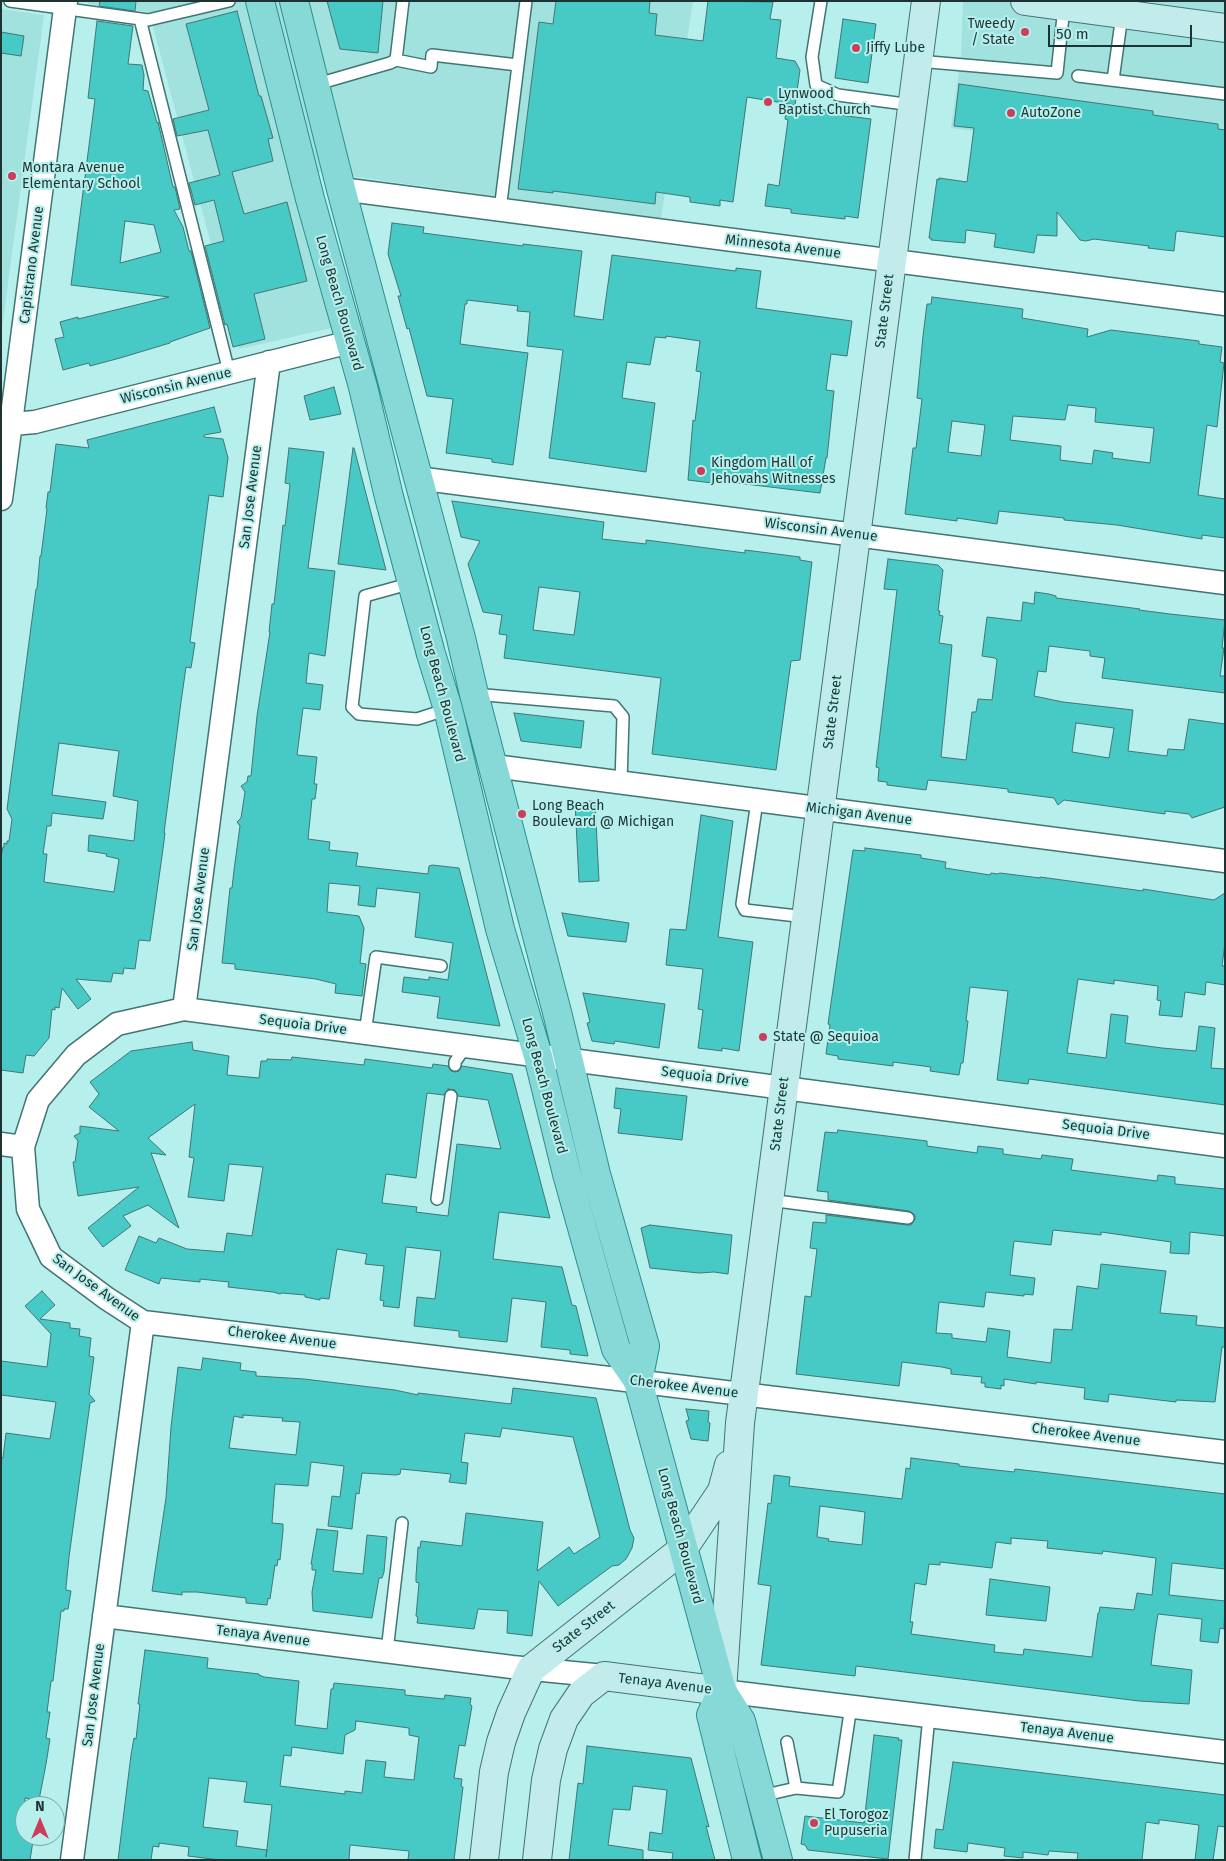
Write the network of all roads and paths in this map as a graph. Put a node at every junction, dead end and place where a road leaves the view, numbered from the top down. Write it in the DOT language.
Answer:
graph roads {
  1 [pos="10,1"];
  2 [pos="229,1"];
  3 [pos="260,1"];
  4 [pos="294,1"];
  5 [pos="403,1"];
  6 [pos="526,1"];
  7 [pos="821,1"];
  8 [pos="926,1"];
  9 [pos="1025,1"];
  10 [pos="66,5"];
  11 [pos="1064,7"];
  12 [pos="1116,10"];
  13 [pos="140,19"];
  14 [pos="1225,28"];
  15 [pos="396,60"];
  16 [pos="918,61"];
  17 [pos="518,66"];
  18 [pos="1078,76"];
  19 [pos="1113,80"];
  20 [pos="314,85"];
  21 [pos="1225,94"];
  22 [pos="912,105"];
  23 [pos="341,189"];
  24 [pos="500,210"];
  25 [pos="892,261"];
  26 [pos="1225,304"];
  27 [pos="350,342"];
  28 [pos="269,362"];
  29 [pos="229,372"];
  30 [pos="363,387"];
  31 [pos="6,424"];
  32 [pos="418,478"];
  33 [pos="1,499"];
  34 [pos="856,535"];
  35 [pos="412,582"];
  36 [pos="1225,583"];
  37 [pos="474,694"];
  38 [pos="448,709"];
  39 [pos="494,766"];
  40 [pos="621,783"];
  41 [pos="757,801"];
  42 [pos="820,809"];
  43 [pos="1225,862"];
  44 [pos="806,917"];
  45 [pos="441,966"];
  46 [pos="184,1009"];
  47 [pos="365,1033"];
  48 [pos="466,1046"];
  49 [pos="538,1056"];
  50 [pos="568,1059"];
  51 [pos="455,1066"];
  52 [pos="784,1088"];
  53 [pos="451,1096"];
  54 [pos="12,1145"];
  55 [pos="1225,1146"];
  56 [pos="437,1198"];
  57 [pos="769,1200"];
  58 [pos="908,1218"];
  59 [pos="143,1322"];
  60 [pos="638,1381"];
  61 [pos="744,1394"];
  62 [pos="740,1423"];
  63 [pos="1225,1452"];
  64 [pos="402,1523"];
  65 [pos="683,1549"];
  66 [pos="104,1616"];
  67 [pos="387,1651"];
  68 [pos="531,1669"];
  69 [pos="604,1676"];
  70 [pos="722,1690"];
  71 [pos="851,1706"];
  72 [pos="929,1716"];
  73 [pos="787,1742"];
  74 [pos="1225,1752"];
  75 [pos="796,1788"];
  76 [pos="761,1796"];
  77 [pos="72,1860"];
  78 [pos="484,1860"];
  79 [pos="537,1860"];
  80 [pos="747,1860"];
  81 [pos="778,1860"];
  82 [pos="915,1860"];
  1 -- 10 [label="lane"];
  2 -- 13 [label="lane"];
  3 -- 27 [label="main road, Long Beach Boulevard"];
  4 -- 20 [label="main road, Long Beach Boulevard"];
  5 -- 15 [label="lane"];
  6 -- 17 [label="lane"];
  7 -- 22 [label="lane"];
  8 -- 16 [label="main road, State Street"];
  9 -- 11 [label="main road"];
  10 -- 13 [label="lane"];
  10 -- 31 [label="street, Capistrano Avenue"];
  11 -- 12 [label="main road"];
  11 -- 16 [label="lane"];
  12 -- 14 [label="main road"];
  12 -- 19 [label="lane"];
  13 -- 29 [label="lane"];
  15 -- 17 [label="lane"];
  15 -- 20 [label="lane"];
  16 -- 22 [label="main road, State Street"];
  17 -- 24 [label="lane"];
  18 -- 19 [label="lane"];
  19 -- 21 [label="lane"];
  20 -- 23 [label="main road, Long Beach Boulevard"];
  22 -- 25 [label="main road, State Street"];
  23 -- 24 [label="street, Minnesota Avenue"];
  23 -- 32 [label="main road, Long Beach Boulevard"];
  24 -- 25 [label="street, Minnesota Avenue"];
  25 -- 26 [label="street, Minnesota Avenue"];
  25 -- 34 [label="main road, State Street"];
  27 -- 28 [label="street, Wisconsin Avenue"];
  27 -- 30 [label="main road, Long Beach Boulevard"];
  28 -- 29 [label="street, Wisconsin Avenue"];
  28 -- 46 [label="street, San Jose Avenue"];
  29 -- 31 [label="street, Wisconsin Avenue"];
  30 -- 32 [label="main road"];
  30 -- 35 [label="main road, Long Beach Boulevard"];
  31 -- 33 [label="street, Capistrano Avenue"];
  32 -- 34 [label="street, Wisconsin Avenue"];
  32 -- 37 [label="main road, Long Beach Boulevard"];
  34 -- 36 [label="street, Wisconsin Avenue"];
  34 -- 42 [label="main road, State Street"];
  35 -- 38 [label="main road, Long Beach Boulevard"];
  35 -- 38 [label="lane"];
  37 -- 39 [label="main road, Long Beach Boulevard"];
  37 -- 40 [label="lane"];
  38 -- 49 [label="main road, Long Beach Boulevard"];
  39 -- 40 [label="street, Michigan Avenue"];
  39 -- 50 [label="main road, Long Beach Boulevard"];
  40 -- 41 [label="street, Michigan Avenue"];
  41 -- 42 [label="street, Michigan Avenue"];
  41 -- 44 [label="lane"];
  42 -- 43 [label="street, Michigan Avenue"];
  42 -- 44 [label="main road, State Street"];
  44 -- 52 [label="main road, State Street"];
  45 -- 47 [label="lane"];
  46 -- 47 [label="street, Sequoia Drive"];
  46 -- 54 [label="street, San Jose Avenue"];
  47 -- 48 [label="street, Sequoia Drive"];
  48 -- 49 [label="street, Sequoia Drive"];
  48 -- 51 [label="lane"];
  49 -- 50 [label="street, Sequoia Drive"];
  49 -- 60 [label="main road, Long Beach Boulevard"];
  50 -- 52 [label="street, Sequoia Drive"];
  50 -- 60 [label="main road, Long Beach Boulevard"];
  52 -- 55 [label="street, Sequoia Drive"];
  52 -- 57 [label="main road, State Street"];
  53 -- 56 [label="lane"];
  54 -- 59 [label="street, San Jose Avenue"];
  57 -- 58 [label="lane"];
  57 -- 61 [label="main road, State Street"];
  59 -- 60 [label="street, Cherokee Avenue"];
  59 -- 66 [label="street, San Jose Avenue"];
  60 -- 61 [label="street, Cherokee Avenue"];
  60 -- 65 [label="main road, Long Beach Boulevard"];
  61 -- 62 [label="main road, State Street"];
  61 -- 63 [label="street, Cherokee Avenue"];
  62 -- 65 [label="main road, State Street"];
  62 -- 70 [label="main road, State Street"];
  64 -- 67 [label="lane"];
  65 -- 68 [label="main road, State Street"];
  65 -- 70 [label="main road, Long Beach Boulevard"];
  66 -- 67 [label="street, Tenaya Avenue"];
  66 -- 77 [label="street, San Jose Avenue"];
  67 -- 68 [label="street, Tenaya Avenue"];
  68 -- 69 [label="street, Tenaya Avenue"];
  68 -- 78 [label="main road, State Street"];
  69 -- 70 [label="main road, Tenaya Avenue"];
  69 -- 79 [label="main road"];
  70 -- 71 [label="street, Tenaya Avenue"];
  70 -- 76 [label="main road, Long Beach Boulevard"];
  70 -- 80 [label="main road"];
  71 -- 72 [label="street, Tenaya Avenue"];
  71 -- 75 [label="lane"];
  72 -- 74 [label="street, Tenaya Avenue"];
  72 -- 82 [label="lane"];
  73 -- 75 [label="lane"];
  75 -- 76 [label="lane"];
  76 -- 81 [label="main road, Long Beach Boulevard"];
}
